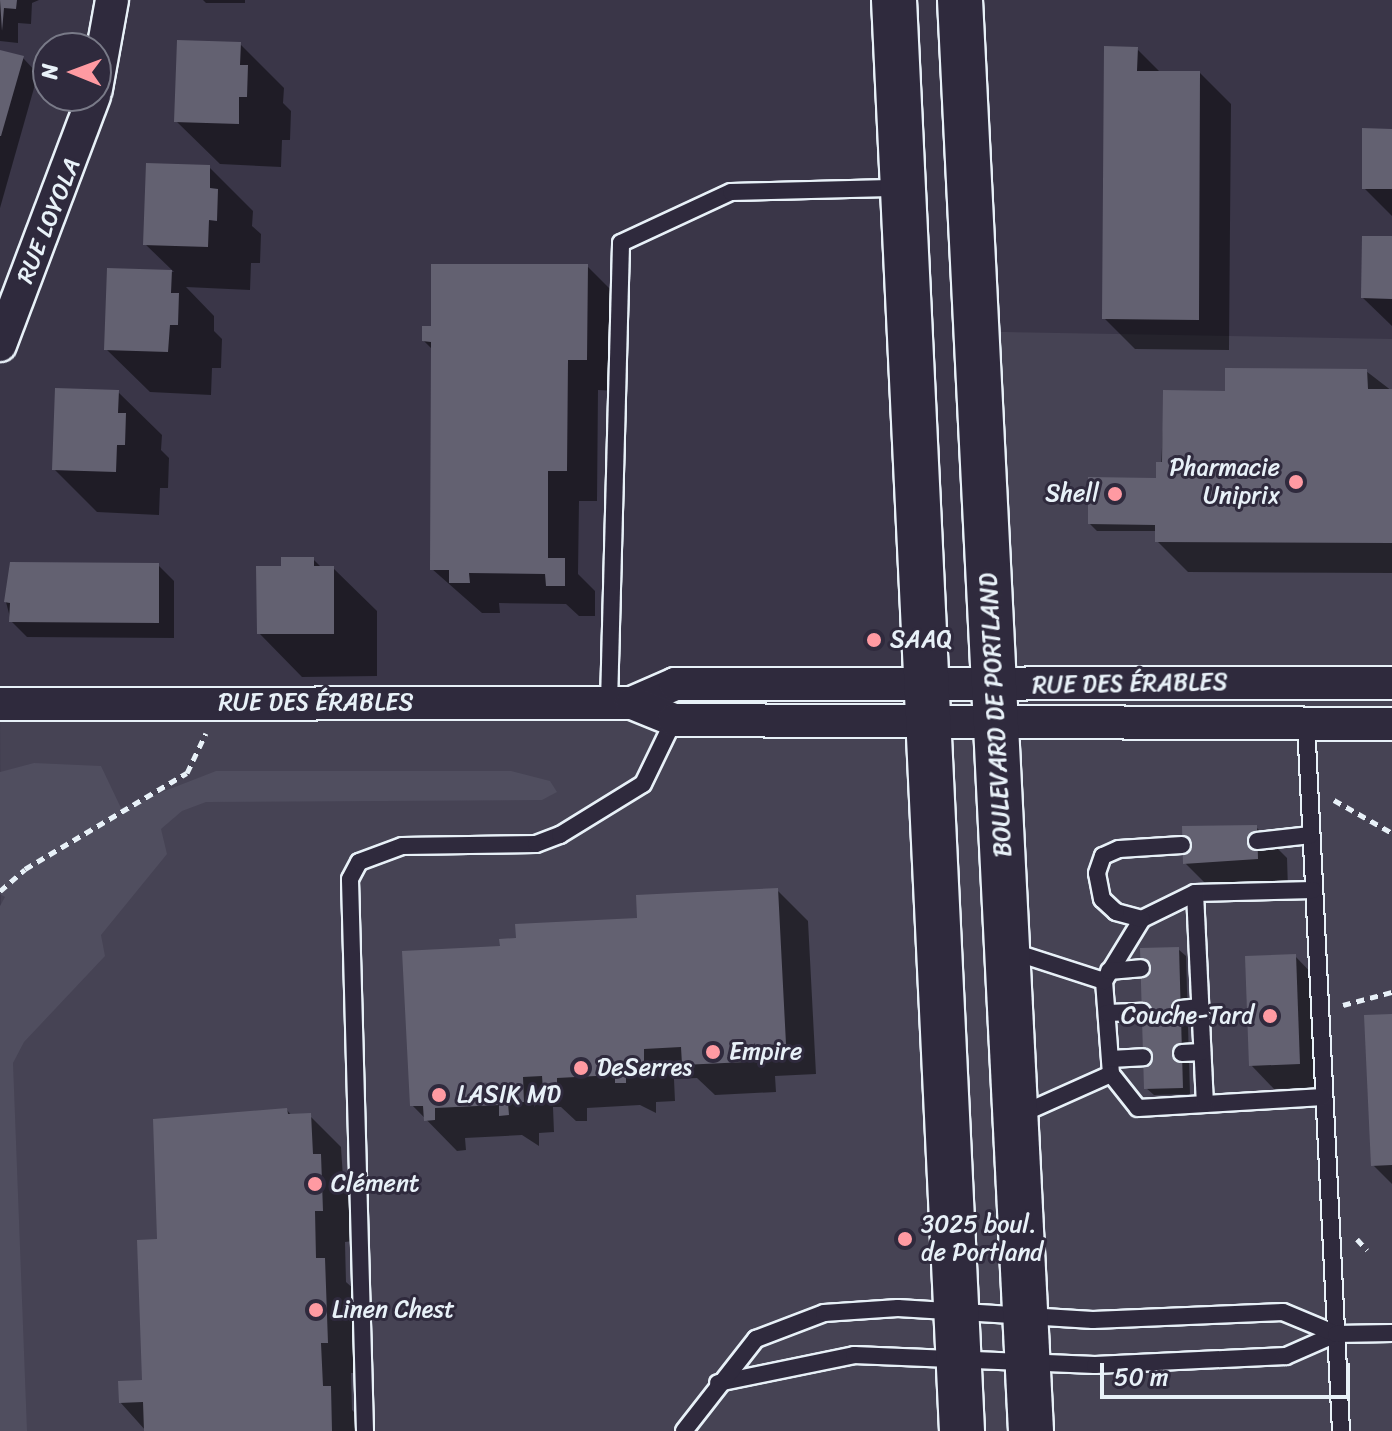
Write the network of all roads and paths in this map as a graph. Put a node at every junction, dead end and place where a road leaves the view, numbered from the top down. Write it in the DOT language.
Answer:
graph roads {
  1 [pos="112,0"];
  2 [pos="894,0"];
  3 [pos="960,0"];
  4 [pos="106,32"];
  5 [pos="88,112"];
  6 [pos="904,188"];
  7 [pos="0,345"];
  8 [pos="1392,683"];
  9 [pos="928,702"];
  10 [pos="210,703"];
  11 [pos="621,703"];
  12 [pos="995,703"];
  13 [pos="0,704"];
  14 [pos="674,720"];
  15 [pos="1306,723"];
  16 [pos="1392,724"];
  17 [pos="1308,786"];
  18 [pos="1392,833"];
  19 [pos="1311,835"];
  20 [pos="1257,841"];
  21 [pos="1182,845"];
  22 [pos="1313,890"];
  23 [pos="0,891"];
  24 [pos="1195,893"];
  25 [pos="1142,919"];
  26 [pos="1007,949"];
  27 [pos="1141,968"];
  28 [pos="1107,976"];
  29 [pos="1392,992"];
  30 [pos="1200,1007"];
  31 [pos="1181,1009"];
  32 [pos="1319,1011"];
  33 [pos="1142,1012"];
  34 [pos="1107,1013"];
  35 [pos="1202,1052"];
  36 [pos="1182,1053"];
  37 [pos="1143,1057"];
  38 [pos="1110,1066"];
  39 [pos="1324,1097"];
  40 [pos="1205,1104"];
  41 [pos="1015,1116"];
  42 [pos="957,1312"];
  43 [pos="1025,1316"];
  44 [pos="1392,1333"];
  45 [pos="1336,1334"];
  46 [pos="959,1358"];
  47 [pos="1027,1362"];
  48 [pos="718,1383"];
  49 [pos="365,1431"];
  50 [pos="684,1431"];
  51 [pos="962,1431"];
  52 [pos="1031,1431"];
  53 [pos="1341,1431"];
  1 -- 4 [label="street"];
  2 -- 6 [label="main road"];
  3 -- 12 [label="main road, BOULEVARD DE PORTLAND"];
  5 -- 7 [label="street, RUE LOYOLA"];
  6 -- 9 [label="main road"];
  6 -- 11 [label="lane"];
  8 -- 12 [label="street, RUE DES ÉRABLES"];
  9 -- 11 [label="street, RUE DES ÉRABLES"];
  9 -- 12 [label="street, RUE DES ÉRABLES"];
  9 -- 14 [label="street, RUE DES ÉRABLES"];
  9 -- 42 [label="main road"];
  10 -- 11 [label="street, RUE DES ÉRABLES"];
  10 -- 13 [label="street, RUE DES ÉRABLES"];
  10 -- 23 [label="path"];
  11 -- 14 [label="street, RUE DES ÉRABLES"];
  12 -- 15 [label="street, RUE DES ÉRABLES"];
  12 -- 26 [label="main road, BOULEVARD DE PORTLAND"];
  14 -- 49 [label="lane"];
  15 -- 16 [label="street, RUE DES ÉRABLES"];
  15 -- 17 [label="lane"];
  17 -- 18 [label="path"];
  17 -- 19 [label="lane"];
  19 -- 20 [label="lane"];
  19 -- 22 [label="lane"];
  21 -- 25 [label="lane"];
  22 -- 24 [label="lane"];
  22 -- 32 [label="lane"];
  24 -- 25 [label="lane"];
  24 -- 30 [label="lane"];
  25 -- 28 [label="lane"];
  26 -- 28 [label="lane"];
  26 -- 41 [label="main road, BOULEVARD DE PORTLAND"];
  27 -- 28 [label="lane"];
  28 -- 34 [label="lane"];
  29 -- 32 [label="path"];
  30 -- 31 [label="lane"];
  30 -- 35 [label="lane"];
  32 -- 39 [label="lane"];
  33 -- 34 [label="lane"];
  34 -- 38 [label="lane"];
  35 -- 36 [label="lane"];
  35 -- 40 [label="lane"];
  37 -- 38 [label="lane"];
  38 -- 40 [label="lane"];
  38 -- 41 [label="lane"];
  39 -- 40 [label="lane"];
  39 -- 45 [label="lane"];
  41 -- 43 [label="main road, BOULEVARD DE PORTLAND"];
  42 -- 43 [label="lane"];
  42 -- 46 [label="main road"];
  42 -- 48 [label="lane"];
  43 -- 45 [label="lane"];
  43 -- 47 [label="main road, BOULEVARD DE PORTLAND"];
  44 -- 45 [label="lane"];
  45 -- 47 [label="lane"];
  45 -- 53 [label="lane"];
  46 -- 47 [label="lane"];
  46 -- 48 [label="lane"];
  46 -- 51 [label="main road"];
  47 -- 52 [label="main road, BOULEVARD DE PORTLAND"];
  48 -- 50 [label="lane"];
}
